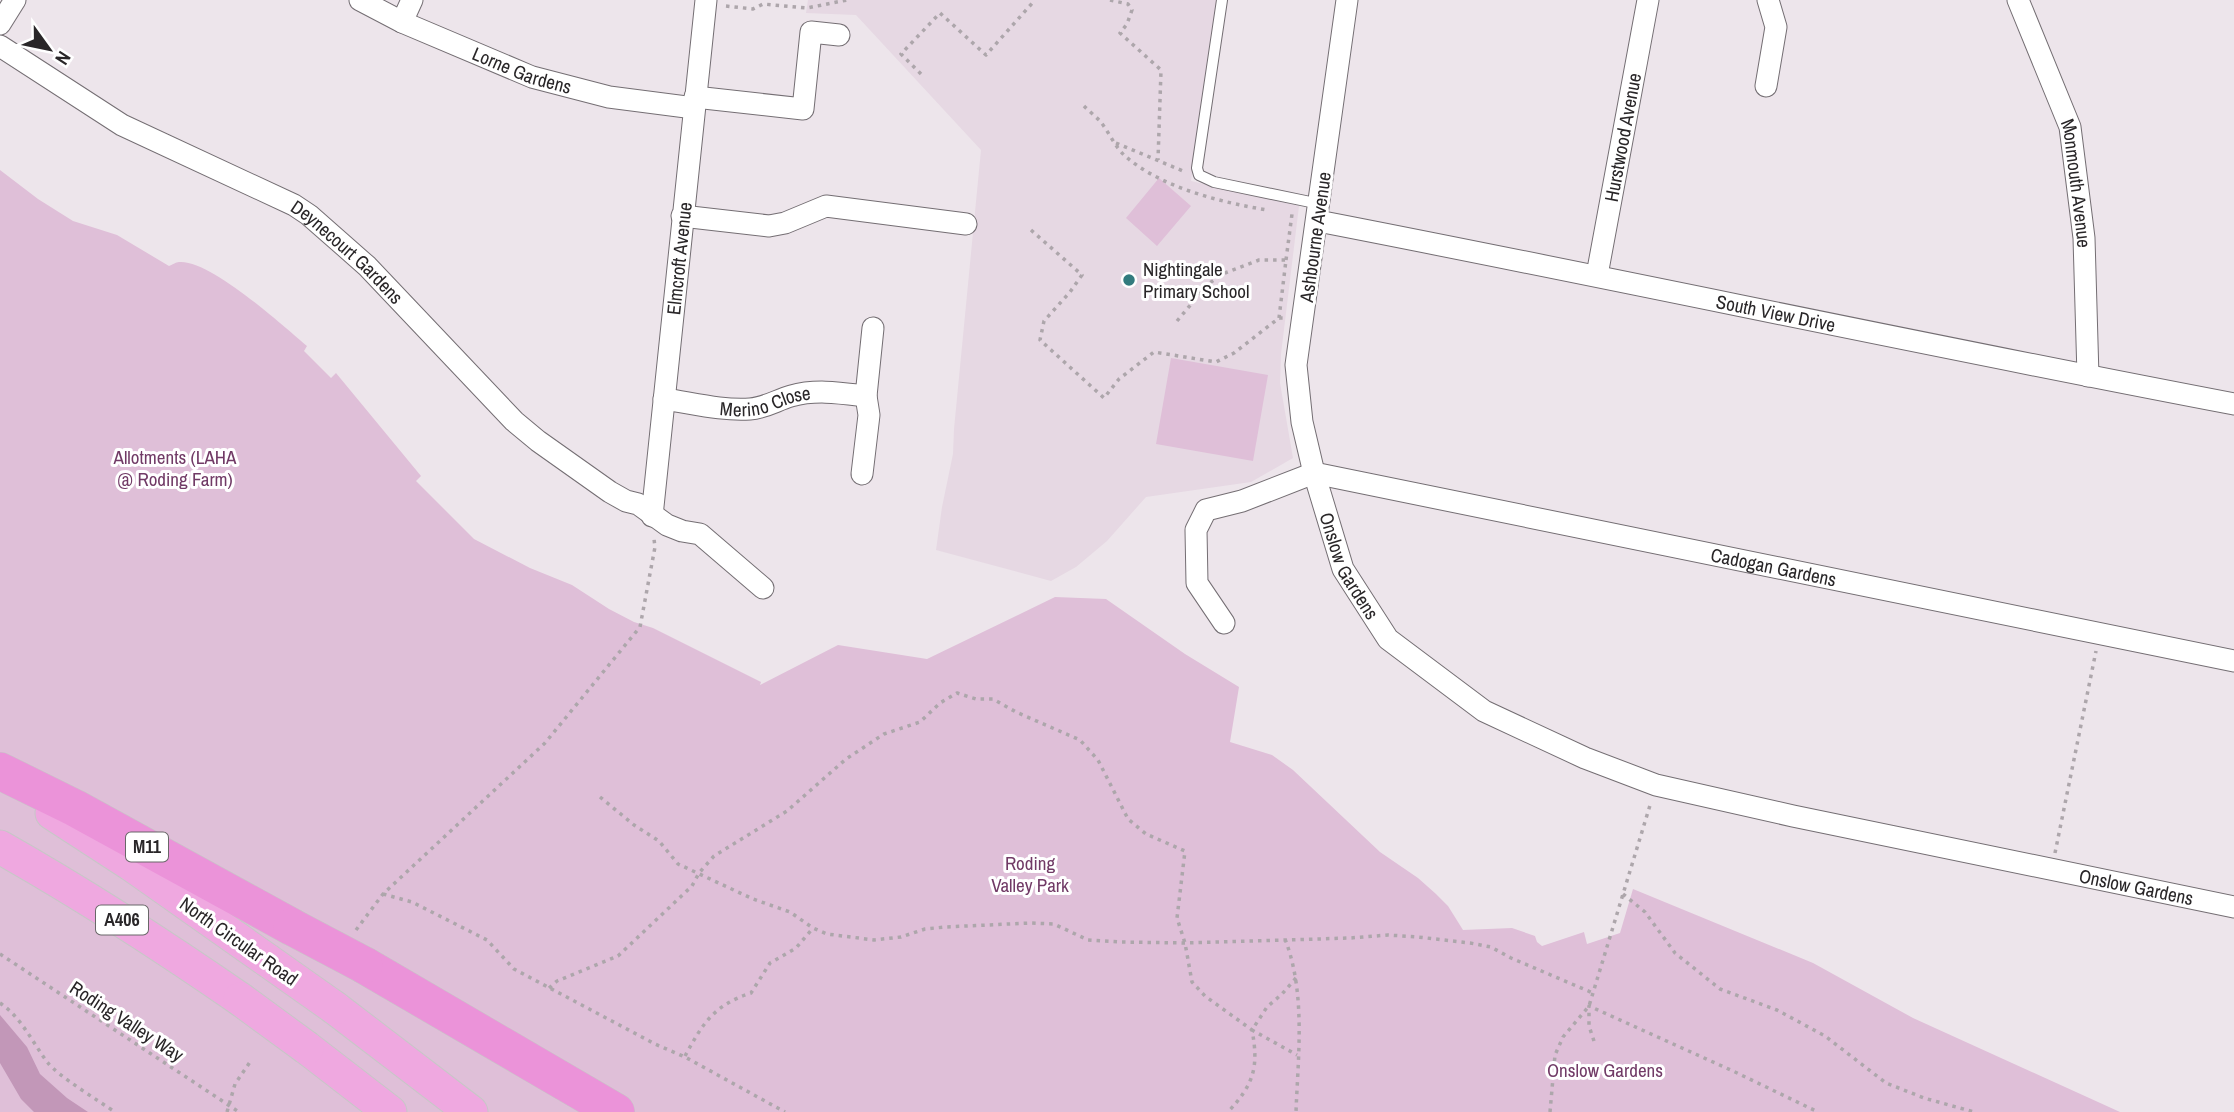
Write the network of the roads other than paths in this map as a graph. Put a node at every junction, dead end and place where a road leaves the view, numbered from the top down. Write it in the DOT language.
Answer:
graph roads {
  1 [pos="15,0"];
  2 [pos="360,0"];
  3 [pos="412,0"];
  4 [pos="1222,0"];
  5 [pos="1348,0"];
  6 [pos="1648,0"];
  7 [pos="1768,0"];
  8 [pos="2018,0"];
  9 [pos="706,2"];
  10 [pos="402,22"];
  11 [pos="0,24"];
  12 [pos="839,34"];
  13 [pos="0,46"];
  14 [pos="1766,86"];
  15 [pos="695,102"];
  16 [pos="1319,212"];
  17 [pos="682,216"];
  18 [pos="966,224"];
  19 [pos="1597,275"];
  20 [pos="873,328"];
  21 [pos="2088,376"];
  22 [pos="866,396"];
  23 [pos="664,399"];
  24 [pos="2234,404"];
  25 [pos="1314,473"];
  26 [pos="862,474"];
  27 [pos="652,516"];
  28 [pos="763,588"];
  29 [pos="1224,623"];
  30 [pos="2234,661"];
  31 [pos="0,771"];
  32 [pos="0,779"];
  33 [pos="0,847"];
  34 [pos="2234,907"];
  35 [pos="390,1112"];
  36 [pos="471,1112"];
  37 [pos="616,1112"];
  1 -- 11 [label="street"];
  2 -- 10 [label="street, Lorne Gardens"];
  3 -- 10 [label="street"];
  4 -- 16 [label="lane"];
  5 -- 16 [label="street, Ashbourne Avenue"];
  6 -- 19 [label="street, Hurstwood Avenue"];
  7 -- 14 [label="street"];
  8 -- 21 [label="street, Monmouth Avenue"];
  9 -- 15 [label="street, Elmcroft Avenue"];
  10 -- 15 [label="street, Lorne Gardens"];
  12 -- 15 [label="street, Lorne Gardens"];
  13 -- 27 [label="street, Deynecourt Gardens"];
  15 -- 17 [label="street, Elmcroft Avenue"];
  16 -- 19 [label="street, South View Drive"];
  16 -- 25 [label="street, Ashbourne Avenue"];
  17 -- 18 [label="street"];
  17 -- 23 [label="street, Elmcroft Avenue"];
  19 -- 21 [label="street, South View Drive"];
  20 -- 22 [label="street"];
  21 -- 24 [label="street, South View Drive"];
  22 -- 23 [label="street, Merino Close"];
  22 -- 26 [label="street"];
  23 -- 27 [label="street, Elmcroft Avenue"];
  25 -- 29 [label="street"];
  25 -- 30 [label="street, Cadogan Gardens"];
  25 -- 34 [label="street, Onslow Gardens"];
  27 -- 28 [label="street, Deynecourt Gardens"];
  31 -- 37 [label="highway, M11, bridge"];
  32 -- 36 [label="highway, North Circular Road / A406, bridge"];
  33 -- 35 [label="highway, A406, bridge"];
}
